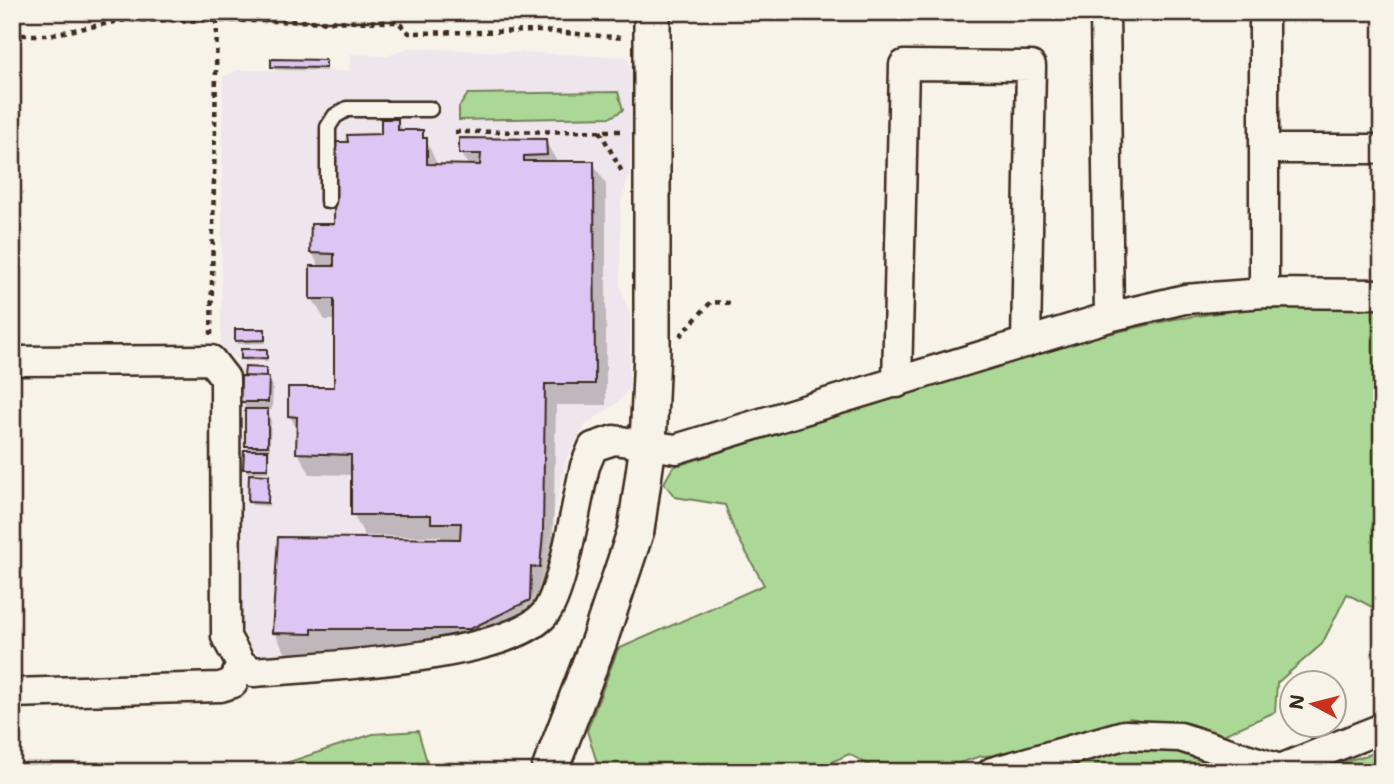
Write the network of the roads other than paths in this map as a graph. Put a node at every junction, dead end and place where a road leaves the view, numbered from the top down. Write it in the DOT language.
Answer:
graph roads {
  1 [pos="1105,12"];
  2 [pos="1264,12"];
  3 [pos="643,26"];
  4 [pos="430,109"];
  5 [pos="1264,149"];
  6 [pos="1382,149"];
  7 [pos="328,201"];
  8 [pos="1264,293"];
  9 [pos="1382,294"];
  10 [pos="1109,317"];
  11 [pos="1026,343"];
  12 [pos="12,361"];
  13 [pos="897,383"];
  14 [pos="648,445"];
  15 [pos="241,664"];
  16 [pos="12,693"];
  17 [pos="1382,728"];
  18 [pos="550,772"];
  19 [pos="992,772"];
  1 -- 10 [label="street"];
  2 -- 5 [label="street"];
  3 -- 14 [label="street"];
  4 -- 7 [label="lane"];
  5 -- 6 [label="street"];
  5 -- 8 [label="street"];
  8 -- 9 [label="street"];
  8 -- 10 [label="street"];
  10 -- 11 [label="street"];
  11 -- 13 [label="street"];
  11 -- 13 [label="street"];
  12 -- 15 [label="street"];
  13 -- 14 [label="street"];
  14 -- 15 [label="street"];
  14 -- 18 [label="street"];
  15 -- 16 [label="street"];
  17 -- 19 [label="street"];
}
